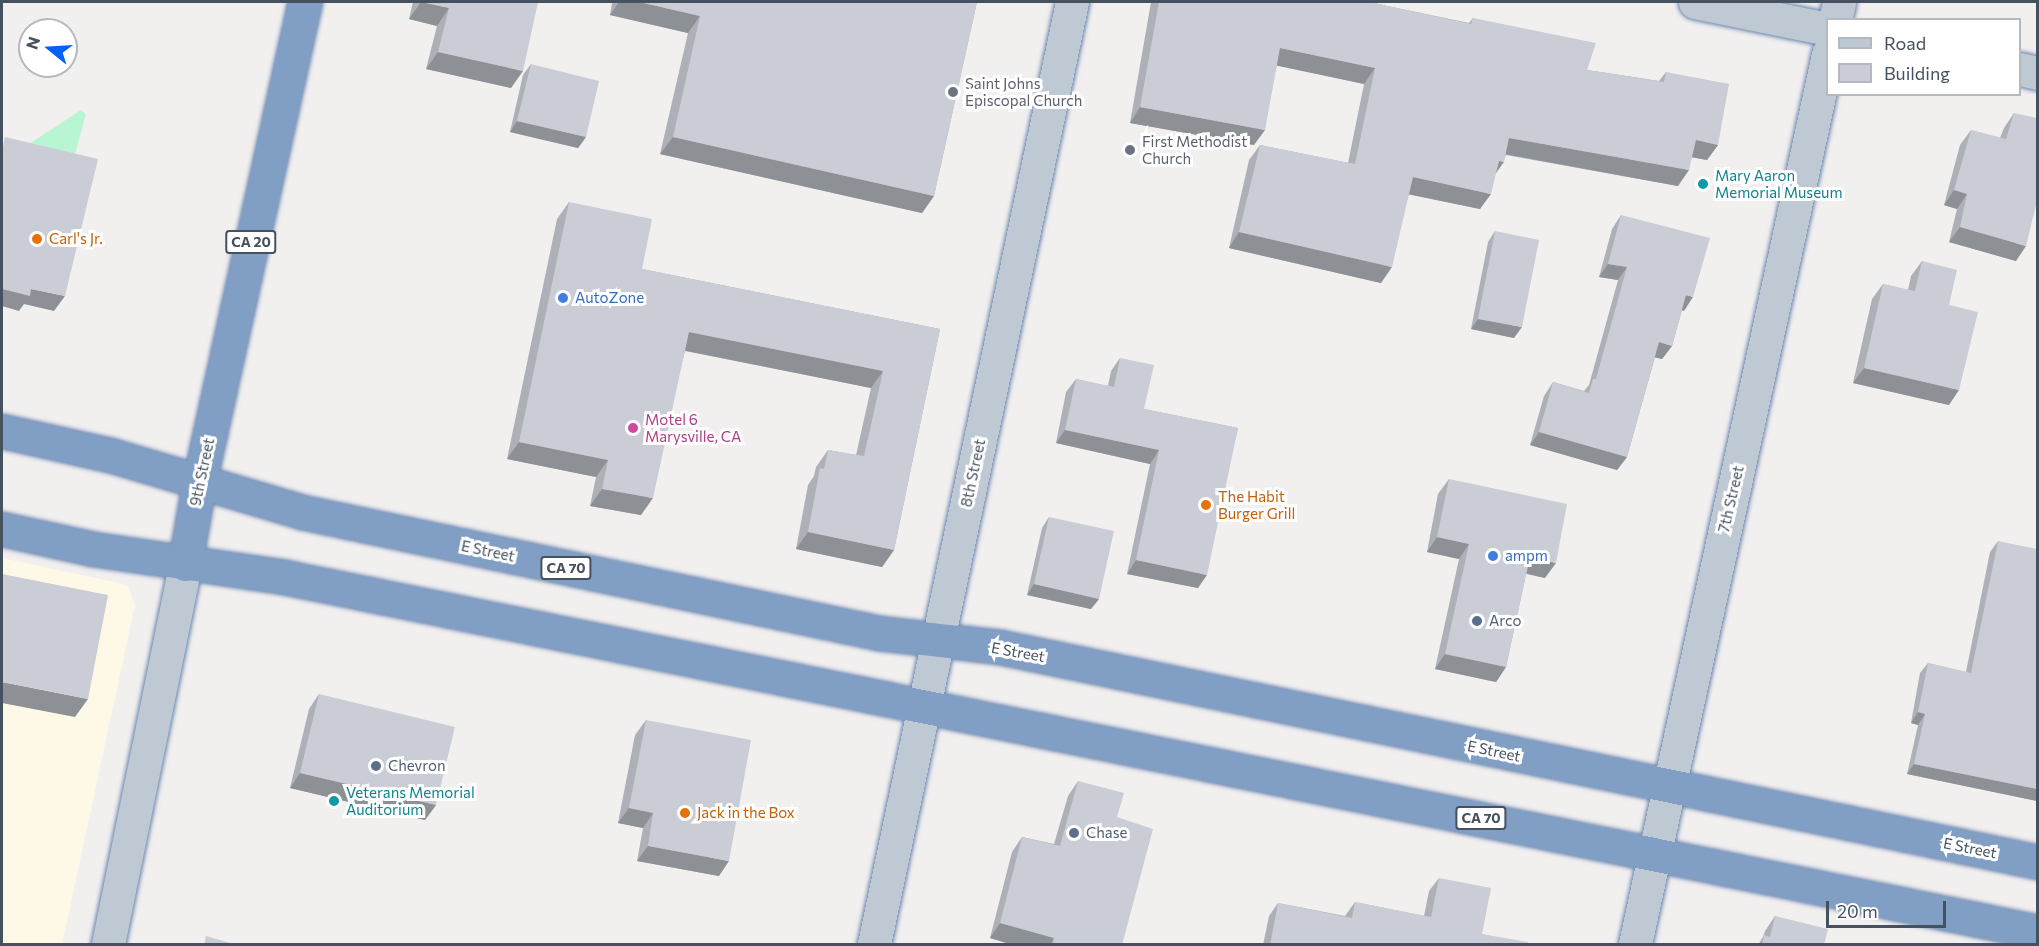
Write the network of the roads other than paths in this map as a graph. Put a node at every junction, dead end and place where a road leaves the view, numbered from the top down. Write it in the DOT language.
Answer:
graph roads {
  1 [pos="305,2"];
  2 [pos="1072,2"];
  3 [pos="1695,2"];
  4 [pos="1839,2"];
  5 [pos="1835,18"];
  6 [pos="1826,29"];
  7 [pos="1826,59"];
  8 [pos="2021,69"];
  9 [pos="2037,73"];
  10 [pos="2,431"];
  11 [pos="199,483"];
  12 [pos="2,529"];
  13 [pos="185,564"];
  14 [pos="936,641"];
  15 [pos="924,705"];
  16 [pos="1668,787"];
  17 [pos="1654,853"];
  18 [pos="2037,862"];
  19 [pos="2037,932"];
  20 [pos="108,945"];
  21 [pos="874,945"];
  22 [pos="1635,945"];
  1 -- 11 [label="highway, 9th Street / CA 20"];
  2 -- 14 [label="street, 8th Street"];
  3 -- 6 [label="street"];
  4 -- 5 [label="street"];
  7 -- 16 [label="street, 7th Street"];
  8 -- 9 [label="street"];
  10 -- 11 [label="highway, E Street"];
  11 -- 13 [label="highway, 9th Street / CA 20"];
  11 -- 14 [label="highway, E Street / CA 70"];
  12 -- 13 [label="highway"];
  13 -- 15 [label="highway, CA 70"];
  13 -- 20 [label="street, 9th Street"];
  14 -- 15 [label="street, 8th Street"];
  14 -- 16 [label="highway, E Street / CA 70"];
  15 -- 17 [label="highway, CA 70"];
  15 -- 21 [label="street, 8th Street"];
  16 -- 17 [label="street, 7th Street"];
  16 -- 18 [label="highway, E Street / CA 70"];
  17 -- 19 [label="highway, CA 70"];
  17 -- 22 [label="street, 7th Street"];
}
